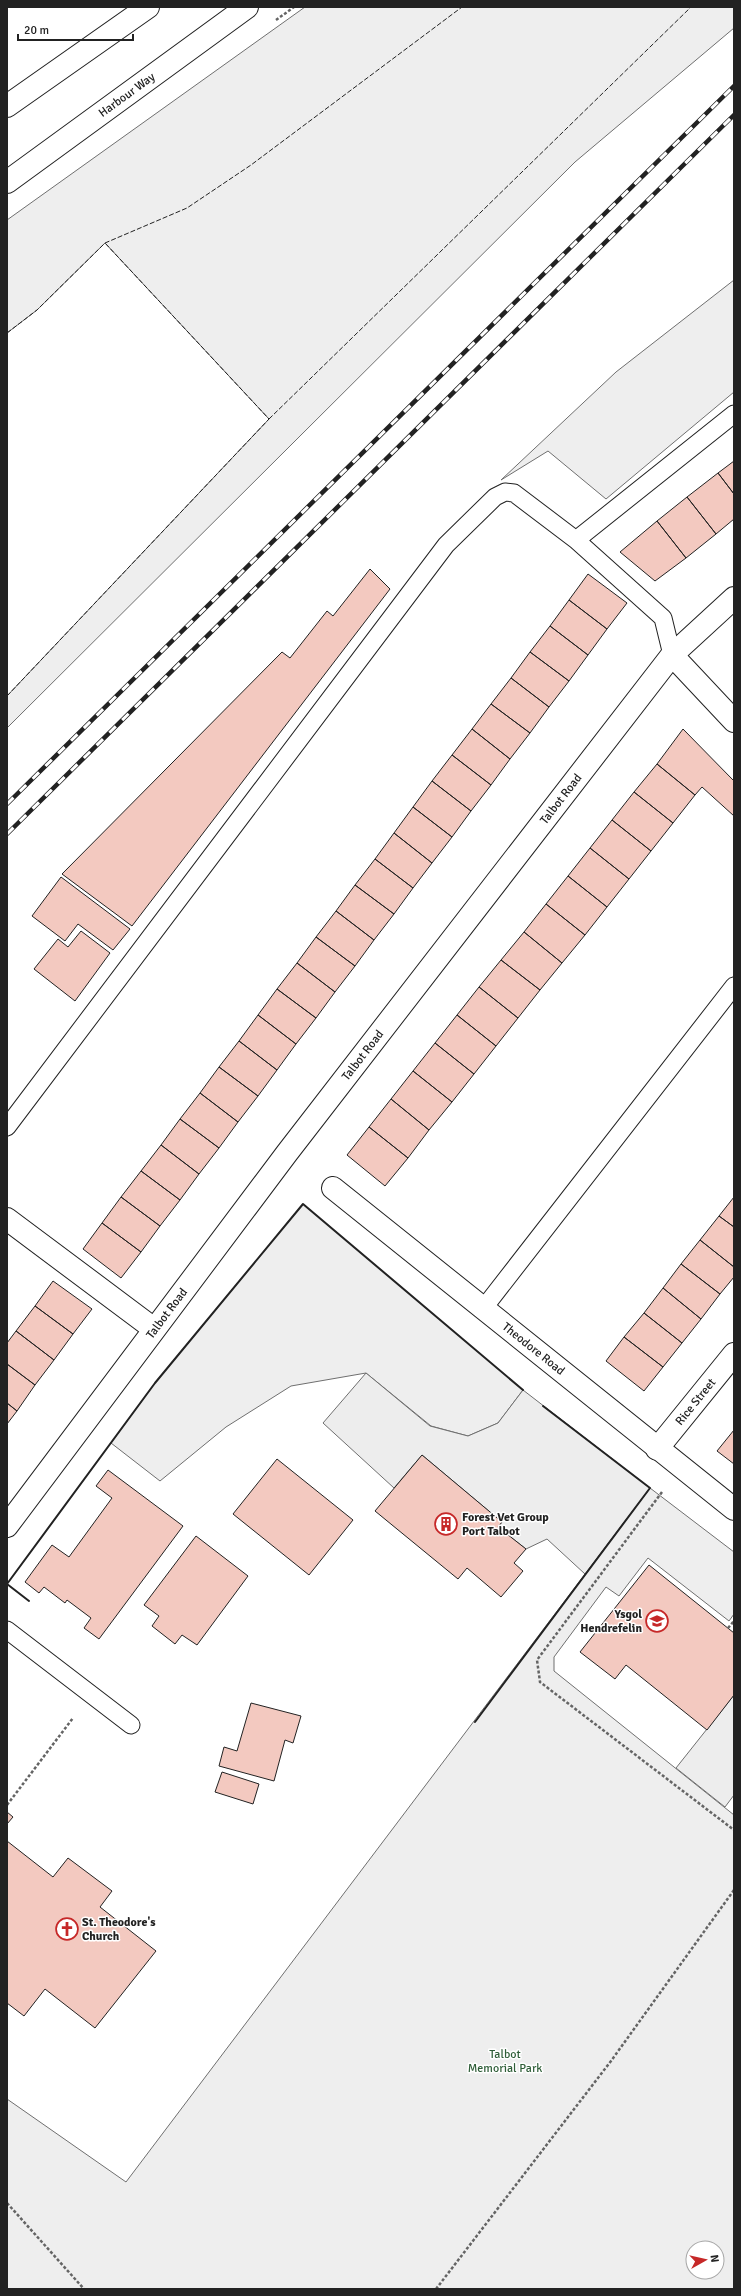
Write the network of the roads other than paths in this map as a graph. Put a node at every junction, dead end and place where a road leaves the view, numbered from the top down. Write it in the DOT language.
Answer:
graph roads {
  1 [pos="148,7"];
  2 [pos="247,7"];
  3 [pos="7,106"];
  4 [pos="7,182"];
  5 [pos="734,414"];
  6 [pos="576,540"];
  7 [pos="734,598"];
  8 [pos="672,655"];
  9 [pos="734,721"];
  10 [pos="734,986"];
  11 [pos="7,1127"];
  12 [pos="333,1188"];
  13 [pos="7,1219"];
  14 [pos="483,1309"];
  15 [pos="154,1329"];
  16 [pos="734,1354"];
  17 [pos="657,1449"];
  18 [pos="734,1509"];
  19 [pos="7,1526"];
  20 [pos="7,1630"];
  21 [pos="131,1725"];
  1 -- 3 [label="main road"];
  2 -- 4 [label="main road, Harbour Way"];
  5 -- 6 [label="lane"];
  6 -- 8 [label="lane"];
  6 -- 11 [label="lane"];
  7 -- 8 [label="main road, Talbot Road"];
  8 -- 9 [label="main road"];
  8 -- 15 [label="main road, Talbot Road"];
  10 -- 14 [label="lane"];
  12 -- 14 [label="main road, Theodore Road"];
  13 -- 15 [label="main road"];
  14 -- 17 [label="main road, Theodore Road"];
  15 -- 19 [label="main road, Talbot Road"];
  16 -- 17 [label="main road, Rice Street"];
  17 -- 18 [label="main road, Theodore Road"];
  20 -- 21 [label="lane"];
}
